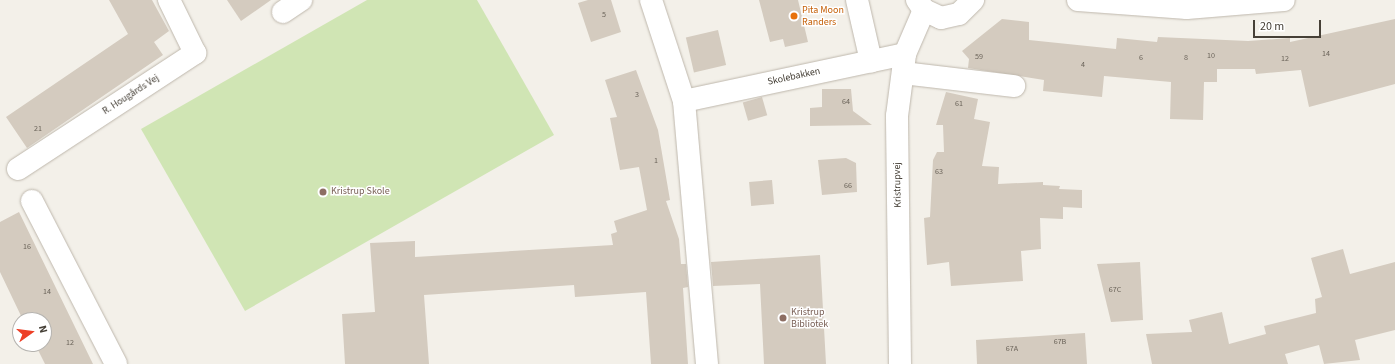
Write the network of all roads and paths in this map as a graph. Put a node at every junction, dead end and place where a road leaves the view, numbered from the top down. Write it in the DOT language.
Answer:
graph roads {
  1 [pos="169,0"];
  2 [pos="301,0"];
  3 [pos="651,0"];
  4 [pos="857,0"];
  5 [pos="973,0"];
  6 [pos="1078,0"];
  7 [pos="1284,0"];
  8 [pos="920,5"];
  9 [pos="283,12"];
  10 [pos="871,61"];
  11 [pos="904,63"];
  12 [pos="1014,86"];
  13 [pos="684,101"];
  14 [pos="18,169"];
  15 [pos="32,201"];
  16 [pos="116,364"];
  17 [pos="707,364"];
  18 [pos="900,364"];
  1 -- 14 [label="street, R. Hougårds Vej"];
  2 -- 9 [label="street"];
  3 -- 13 [label="street"];
  4 -- 10 [label="street"];
  5 -- 8 [label="street"];
  6 -- 7 [label="street"];
  8 -- 11 [label="street, Kristrupvej"];
  10 -- 11 [label="street, Skolebakken"];
  10 -- 13 [label="street, Skolebakken"];
  11 -- 12 [label="street, Skolebakken"];
  11 -- 18 [label="street, Kristrupvej"];
  13 -- 17 [label="street"];
  15 -- 16 [label="street"];
}
